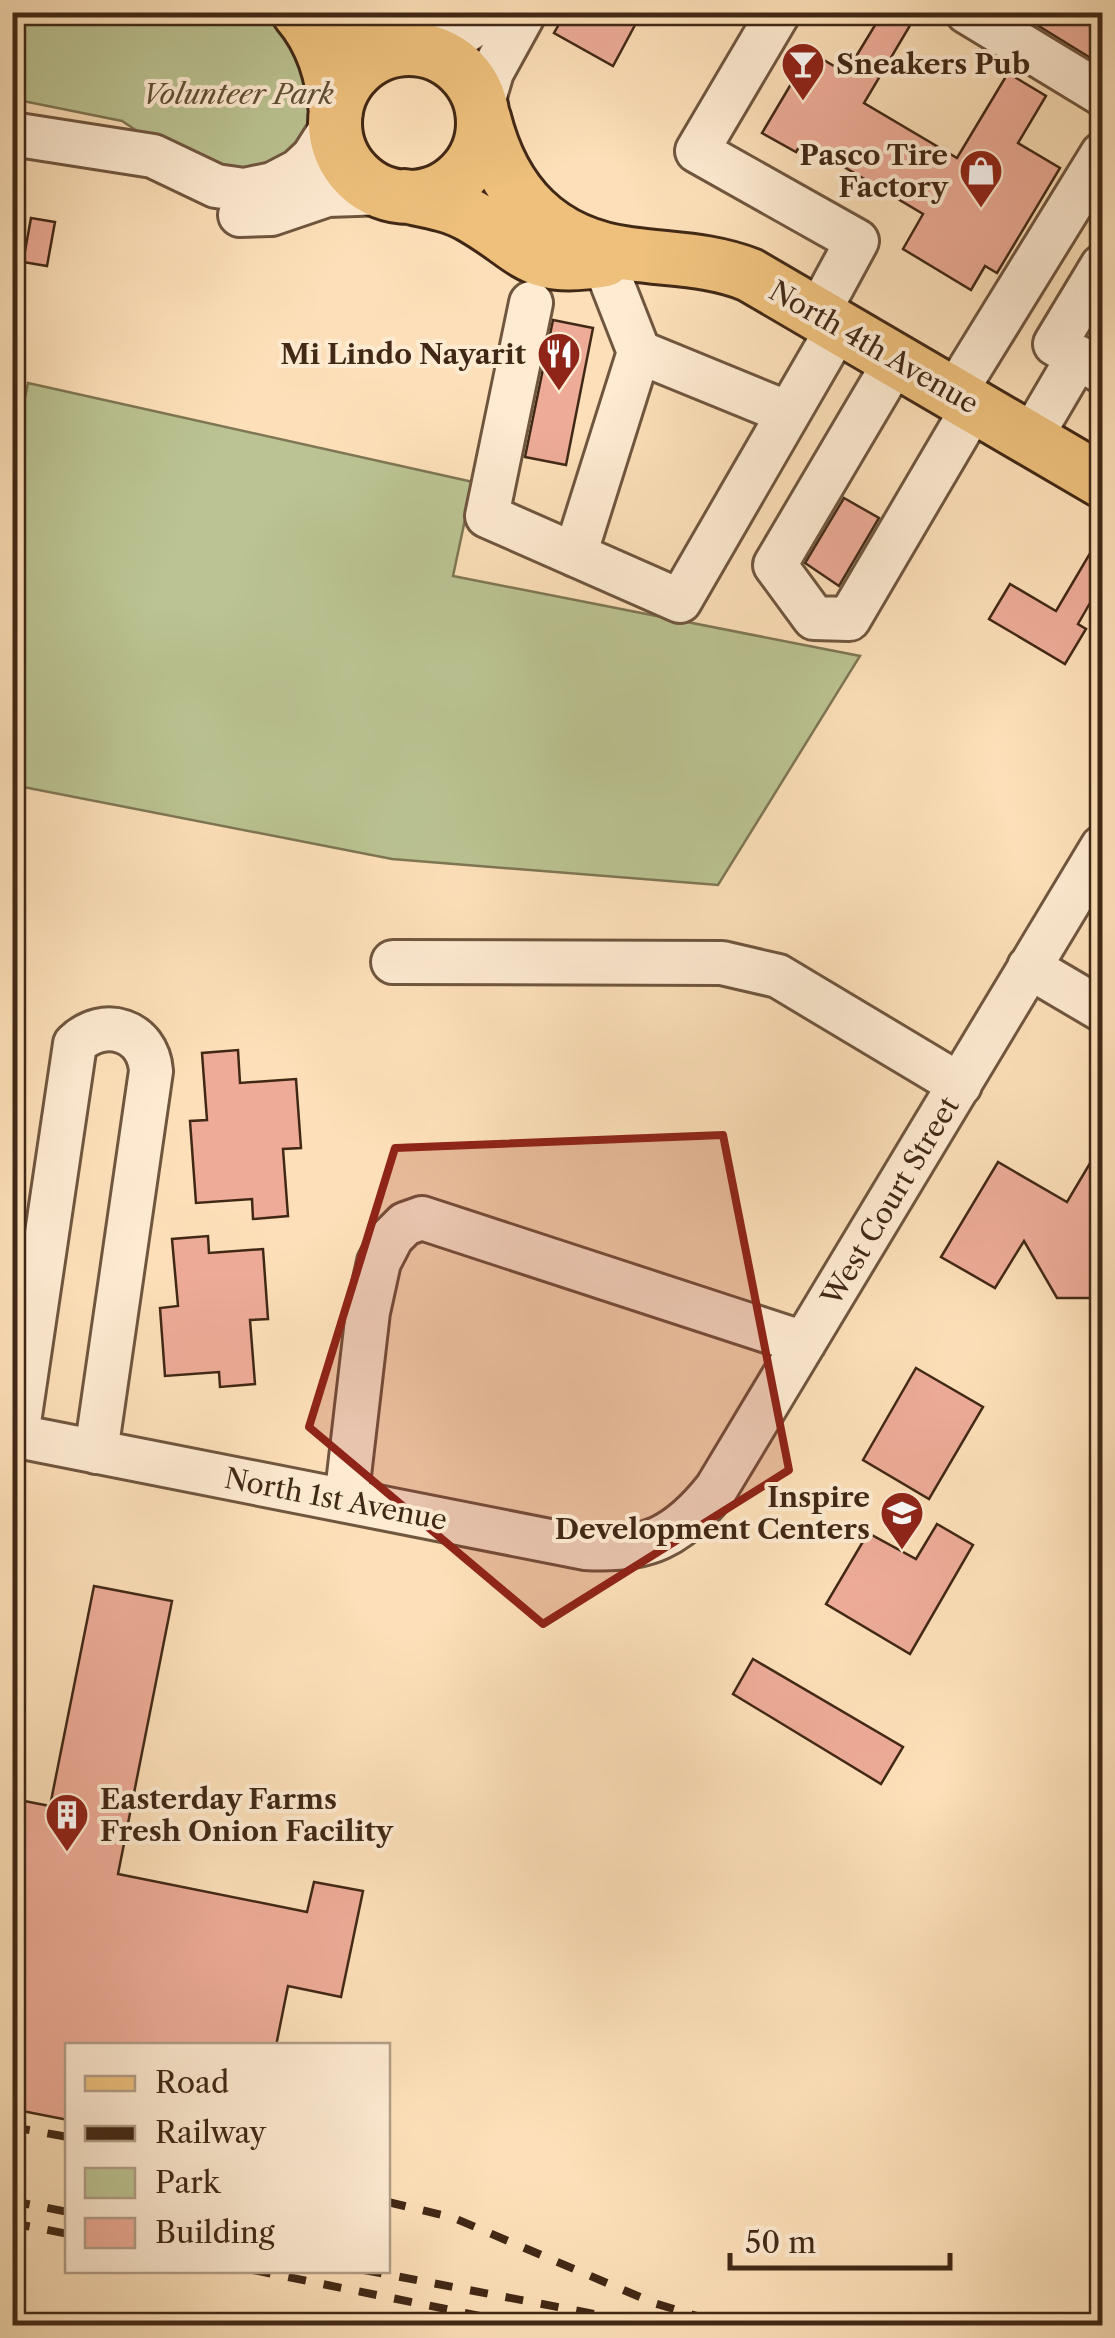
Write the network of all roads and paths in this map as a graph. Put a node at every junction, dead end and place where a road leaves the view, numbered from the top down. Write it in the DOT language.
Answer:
graph roads {
  1 [pos="298,12"];
  2 [pos="344,12"];
  3 [pos="495,12"];
  4 [pos="525,12"];
  5 [pos="778,12"];
  6 [pos="967,12"];
  7 [pos="411,49"];
  8 [pos="1102,94"];
  9 [pos="483,112"];
  10 [pos="335,118"];
  11 [pos="12,134"];
  12 [pos="70,145"];
  13 [pos="1102,154"];
  14 [pos="395,195"];
  15 [pos="617,257"];
  16 [pos="1102,266"];
  17 [pos="531,303"];
  18 [pos="828,319"];
  19 [pos="639,352"];
  20 [pos="896,360"];
  21 [pos="1090,364"];
  22 [pos="964,400"];
  23 [pos="788,413"];
  24 [pos="1030,438"];
  25 [pos="1102,481"];
  26 [pos="575,555"];
  27 [pos="1102,847"];
  28 [pos="394,962"];
  29 [pos="1029,967"];
  30 [pos="1102,1010"];
  31 [pos="960,1085"];
  32 [pos="804,1343"];
  33 [pos="14,1436"];
  34 [pos="96,1452"];
  35 [pos="346,1501"];
  36 [pos="659,1540"];
  1 -- 10 [label="main road"];
  2 -- 7 [label="main road"];
  3 -- 7 [label="street"];
  4 -- 9 [label="street"];
  5 -- 18 [label="street"];
  6 -- 8 [label="street"];
  7 -- 9 [label="main road"];
  7 -- 10 [label="main road"];
  9 -- 14 [label="main road"];
  9 -- 15 [label="main road, North 4th Avenue"];
  10 -- 12 [label="street"];
  10 -- 14 [label="main road"];
  11 -- 12 [label="street"];
  12 -- 14 [label="street"];
  13 -- 22 [label="street"];
  14 -- 15 [label="main road, North 4th Avenue"];
  15 -- 18 [label="main road, North 4th Avenue"];
  15 -- 19 [label="street"];
  16 -- 21 [label="street"];
  17 -- 26 [label="street"];
  18 -- 20 [label="main road, North 4th Avenue"];
  18 -- 23 [label="street"];
  19 -- 23 [label="street"];
  19 -- 26 [label="street"];
  20 -- 22 [label="main road, North 4th Avenue"];
  20 -- 22 [label="street"];
  21 -- 24 [label="street"];
  22 -- 24 [label="main road, North 4th Avenue"];
  23 -- 26 [label="street"];
  24 -- 25 [label="main road, North 4th Avenue"];
  27 -- 29 [label="street, West Court Street"];
  28 -- 31 [label="street"];
  29 -- 30 [label="street"];
  29 -- 31 [label="street, West Court Street"];
  31 -- 32 [label="street, West Court Street"];
  32 -- 35 [label="street"];
  32 -- 36 [label="street, West Court Street"];
  33 -- 34 [label="street, North 1st Avenue"];
  33 -- 34 [label="street"];
  34 -- 35 [label="street, North 1st Avenue"];
  35 -- 36 [label="street, North 1st Avenue"];
}
